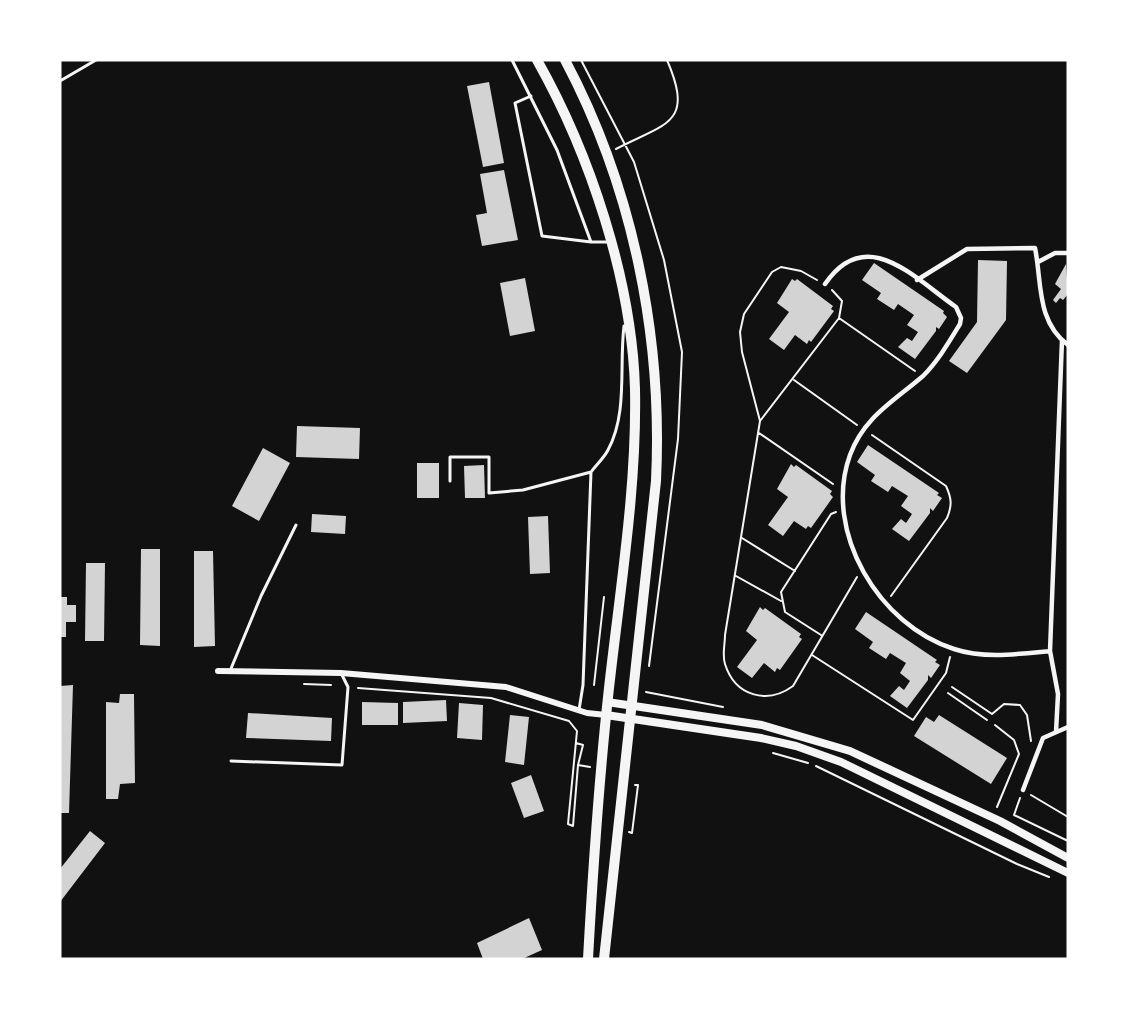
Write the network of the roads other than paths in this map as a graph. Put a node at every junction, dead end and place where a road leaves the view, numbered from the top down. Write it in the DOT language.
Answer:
graph roads {
  1 [pos="96,60"];
  2 [pos="512,60"];
  3 [pos="537,60"];
  4 [pos="565,60"];
  5 [pos="60,81"];
  6 [pos="531,96"];
  7 [pos="591,242"];
  8 [pos="609,242"];
  9 [pos="1068,253"];
  10 [pos="1038,262"];
  11 [pos="917,280"];
  12 [pos="825,284"];
  13 [pos="626,309"];
  14 [pos="1062,340"];
  15 [pos="1068,345"];
  16 [pos="591,472"];
  17 [pos="450,481"];
  18 [pos="296,525"];
  19 [pos="1050,651"];
  20 [pos="230,670"];
  21 [pos="218,671"];
  22 [pos="341,673"];
  23 [pos="607,702"];
  24 [pos="630,704"];
  25 [pos="579,710"];
  26 [pos="606,715"];
  27 [pos="629,718"];
  28 [pos="1068,727"];
  29 [pos="1056,732"];
  30 [pos="231,761"];
  31 [pos="1023,790"];
  32 [pos="1068,858"];
  33 [pos="1068,873"];
  34 [pos="588,959"];
  35 [pos="604,959"];
  1 -- 5 [label="lane"];
  2 -- 6 [label="lane"];
  3 -- 8 [label="main road"];
  4 -- 24 [label="main road"];
  6 -- 7 [label="lane"];
  6 -- 7 [label="lane"];
  7 -- 8 [label="lane"];
  8 -- 13 [label="main road"];
  9 -- 10 [label="street"];
  10 -- 11 [label="street"];
  10 -- 14 [label="street"];
  11 -- 12 [label="street"];
  11 -- 19 [label="street"];
  13 -- 16 [label="lane"];
  13 -- 23 [label="main road"];
  14 -- 15 [label="street"];
  14 -- 19 [label="street"];
  16 -- 17 [label="lane"];
  16 -- 25 [label="lane"];
  18 -- 20 [label="lane"];
  19 -- 29 [label="street"];
  20 -- 21 [label="street"];
  20 -- 22 [label="street"];
  22 -- 25 [label="street"];
  22 -- 30 [label="lane"];
  23 -- 24 [label="street"];
  23 -- 26 [label="main road"];
  24 -- 27 [label="main road"];
  24 -- 32 [label="street"];
  25 -- 26 [label="street"];
  26 -- 27 [label="street"];
  26 -- 34 [label="main road"];
  27 -- 33 [label="street"];
  27 -- 35 [label="main road"];
  28 -- 29 [label="street"];
  29 -- 31 [label="street"];
}
